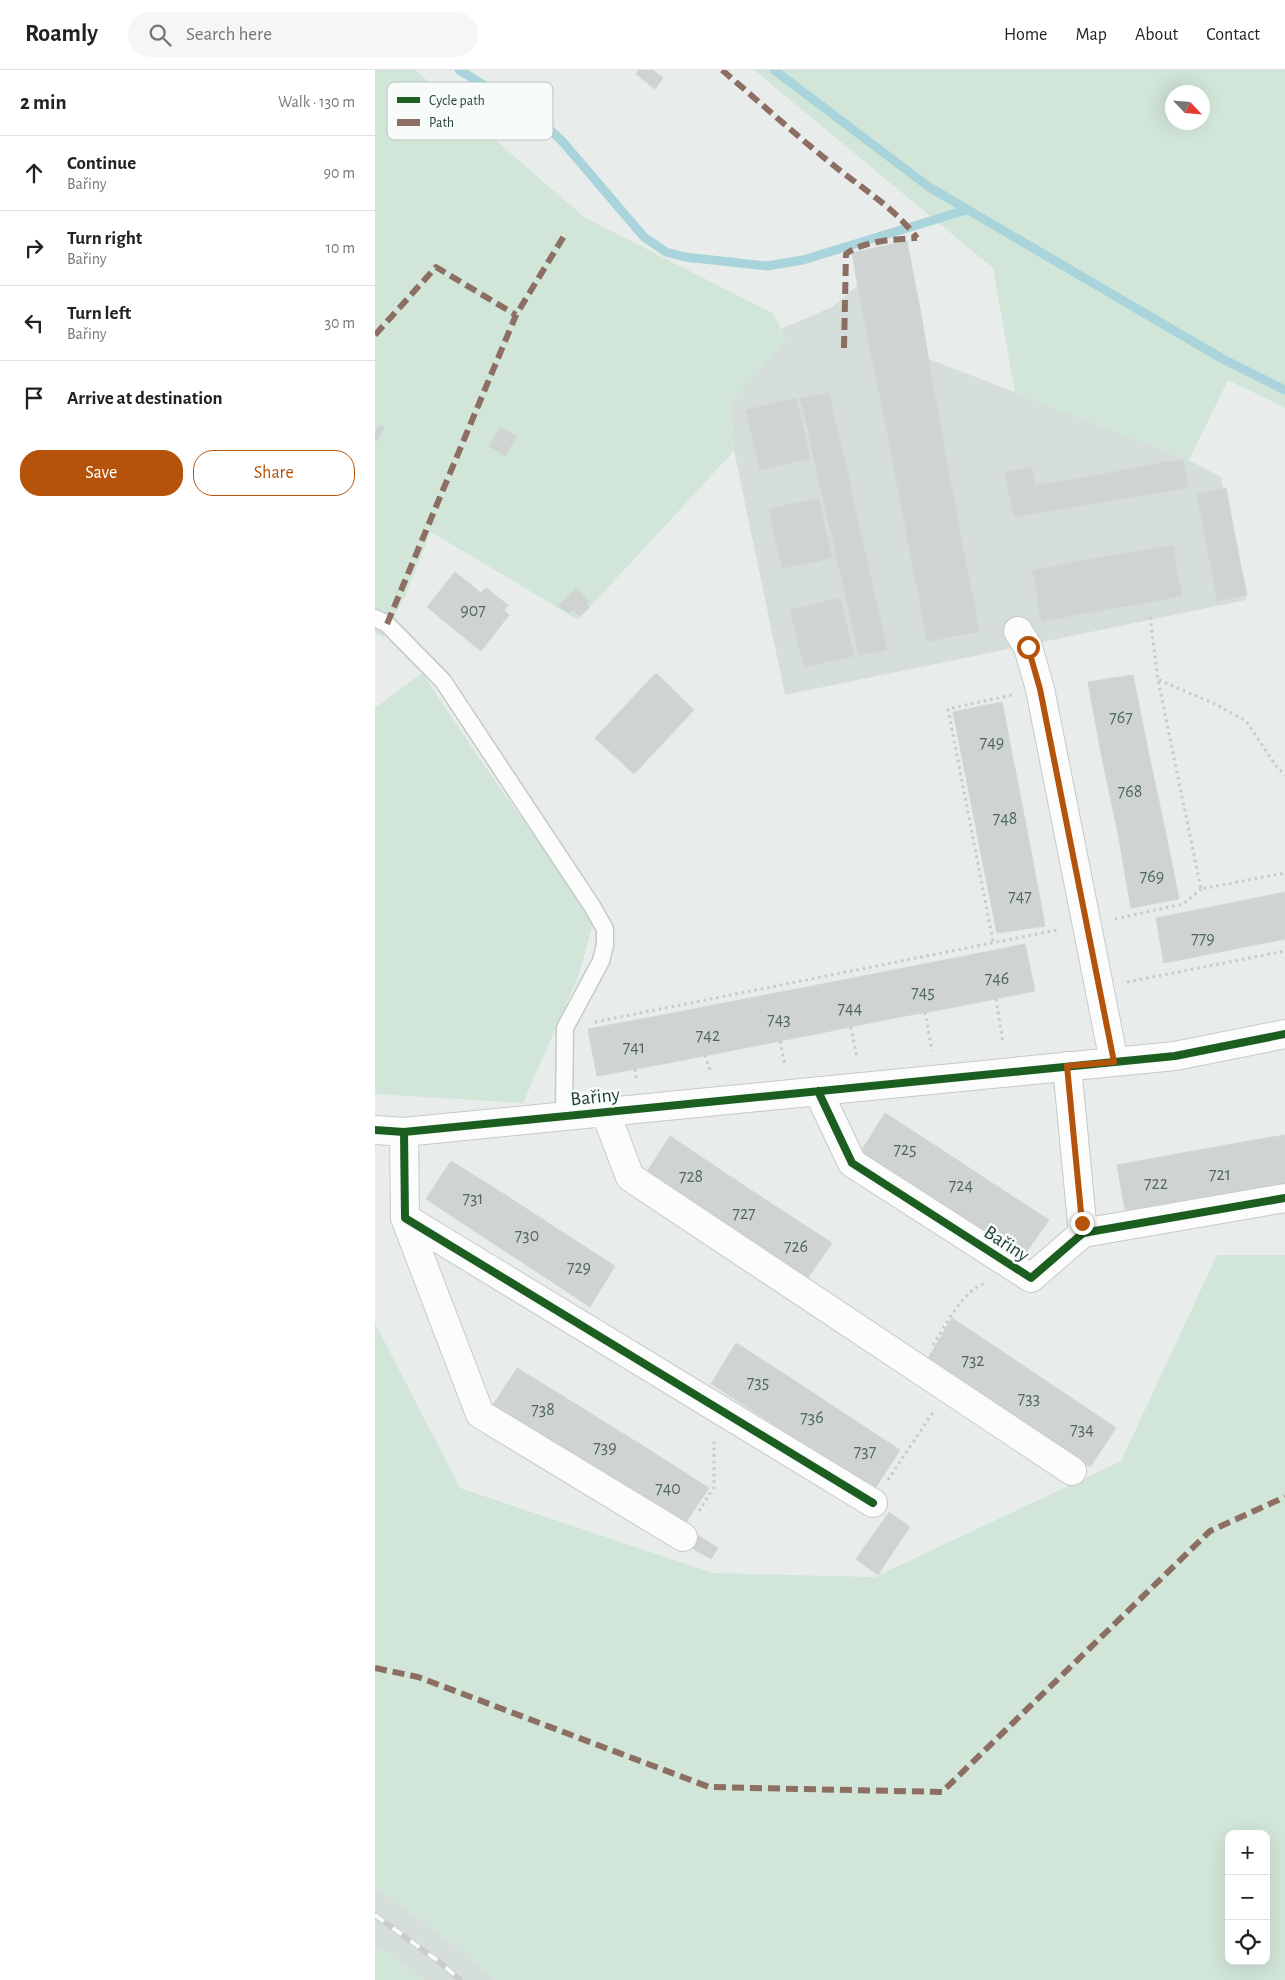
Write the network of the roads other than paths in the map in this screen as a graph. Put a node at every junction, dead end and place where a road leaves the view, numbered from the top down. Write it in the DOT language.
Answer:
graph roads {
  1 [pos="375,618"];
  2 [pos="1017,631"];
  3 [pos="1285,1034"];
  4 [pos="1114,1062"];
  5 [pos="1067,1066"];
  6 [pos="819,1090"];
  7 [pos="605,1111"];
  8 [pos="564,1115"];
  9 [pos="375,1130"];
  10 [pos="404,1132"];
  11 [pos="1285,1198"];
  12 [pos="405,1218"];
  13 [pos="1083,1233"];
  14 [pos="1072,1471"];
  15 [pos="873,1503"];
  16 [pos="683,1538"];
  1 -- 8 [label="lane"];
  2 -- 4 [label="street"];
  3 -- 4 [label="street, Bařiny"];
  4 -- 5 [label="street, Bařiny"];
  5 -- 6 [label="street, Bařiny"];
  5 -- 13 [label="street"];
  6 -- 7 [label="street, Bařiny"];
  6 -- 13 [label="street, Bařiny"];
  7 -- 8 [label="street, Bařiny"];
  7 -- 14 [label="street"];
  8 -- 10 [label="street, Bařiny"];
  9 -- 10 [label="street, Bařiny"];
  10 -- 12 [label="street"];
  11 -- 13 [label="street"];
  12 -- 15 [label="street"];
  12 -- 16 [label="street"];
}
